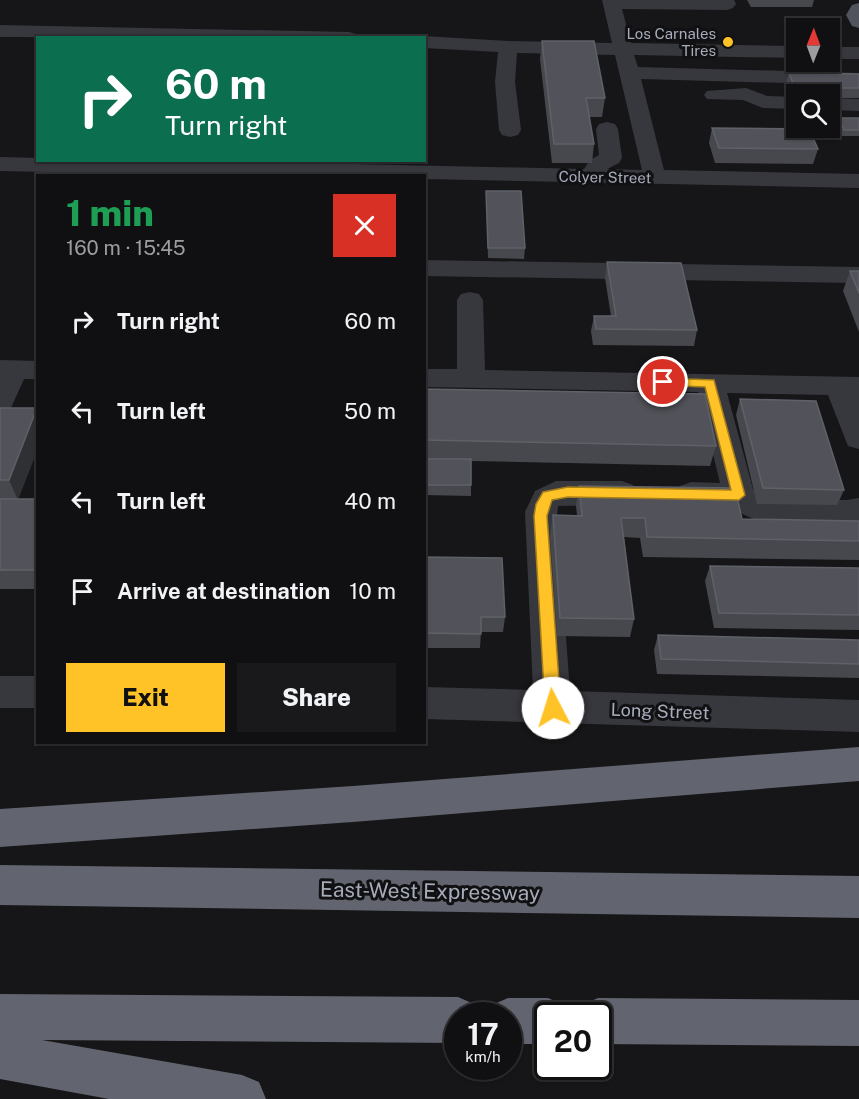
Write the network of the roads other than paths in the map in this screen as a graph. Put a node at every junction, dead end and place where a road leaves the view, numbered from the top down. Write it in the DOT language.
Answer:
graph roads {
  1 [pos="725,0"];
  2 [pos="611,2"];
  3 [pos="859,9"];
  4 [pos="859,22"];
  5 [pos="0,31"];
  6 [pos="249,36"];
  7 [pos="426,42"];
  8 [pos="508,47"];
  9 [pos="623,49"];
  10 [pos="740,51"];
  11 [pos="786,52"];
  12 [pos="840,53"];
  13 [pos="859,53"];
  14 [pos="658,73"];
  15 [pos="859,79"];
  16 [pos="746,84"];
  17 [pos="645,88"];
  18 [pos="686,94"];
  19 [pos="786,103"];
  20 [pos="840,104"];
  21 [pos="859,105"];
  22 [pos="840,119"];
  23 [pos="859,120"];
  24 [pos="607,129"];
  25 [pos="510,130"];
  26 [pos="0,164"];
  27 [pos="351,174"];
  28 [pos="426,175"];
  29 [pos="591,177"];
  30 [pos="655,178"];
  31 [pos="859,181"];
  32 [pos="426,268"];
  33 [pos="859,275"];
  34 [pos="470,300"];
  35 [pos="17,369"];
  36 [pos="426,378"];
  37 [pos="471,379"];
  38 [pos="710,383"];
  39 [pos="849,385"];
  40 [pos="0,403"];
  41 [pos="859,439"];
  42 [pos="739,495"];
  43 [pos="859,510"];
  44 [pos="0,692"];
  45 [pos="36,692"];
  46 [pos="426,703"];
  47 [pos="553,708"];
  48 [pos="859,716"];
  49 [pos="859,764"];
  50 [pos="0,828"];
  51 [pos="0,885"];
  52 [pos="859,897"];
  53 [pos="0,1017"];
  54 [pos="444,1020"];
  55 [pos="612,1022"];
  56 [pos="859,1023"];
  57 [pos="0,1056"];
  58 [pos="242,1099"];
  1 -- 2 [label="street"];
  2 -- 9 [label="street"];
  3 -- 4 [label="main road"];
  5 -- 6 [label="street"];
  7 -- 8 [label="street"];
  8 -- 9 [label="street"];
  8 -- 25 [label="street"];
  9 -- 10 [label="street"];
  9 -- 17 [label="street"];
  10 -- 11 [label="street"];
  10 -- 16 [label="street"];
  12 -- 13 [label="street"];
  14 -- 16 [label="street"];
  14 -- 17 [label="street"];
  14 -- 17 [label="street"];
  15 -- 16 [label="street"];
  16 -- 18 [label="street"];
  16 -- 19 [label="street"];
  17 -- 30 [label="street"];
  20 -- 21 [label="street"];
  22 -- 23 [label="street"];
  24 -- 29 [label="street"];
  26 -- 27 [label="street, Colyer Street"];
  28 -- 29 [label="street, Colyer Street"];
  29 -- 30 [label="street, Colyer Street"];
  30 -- 31 [label="street, Colyer Street"];
  32 -- 33 [label="street"];
  34 -- 37 [label="street"];
  35 -- 40 [label="street"];
  36 -- 37 [label="street"];
  37 -- 38 [label="street"];
  38 -- 39 [label="street"];
  38 -- 42 [label="street"];
  39 -- 41 [label="street"];
  42 -- 43 [label="street"];
  42 -- 47 [label="street"];
  44 -- 45 [label="street"];
  46 -- 47 [label="street, Long Street"];
  47 -- 48 [label="street, Long Street"];
  49 -- 50 [label="highway"];
  51 -- 52 [label="highway, East-West Expressway"];
  53 -- 54 [label="highway"];
  55 -- 56 [label="highway"];
  57 -- 58 [label="highway"];
}
